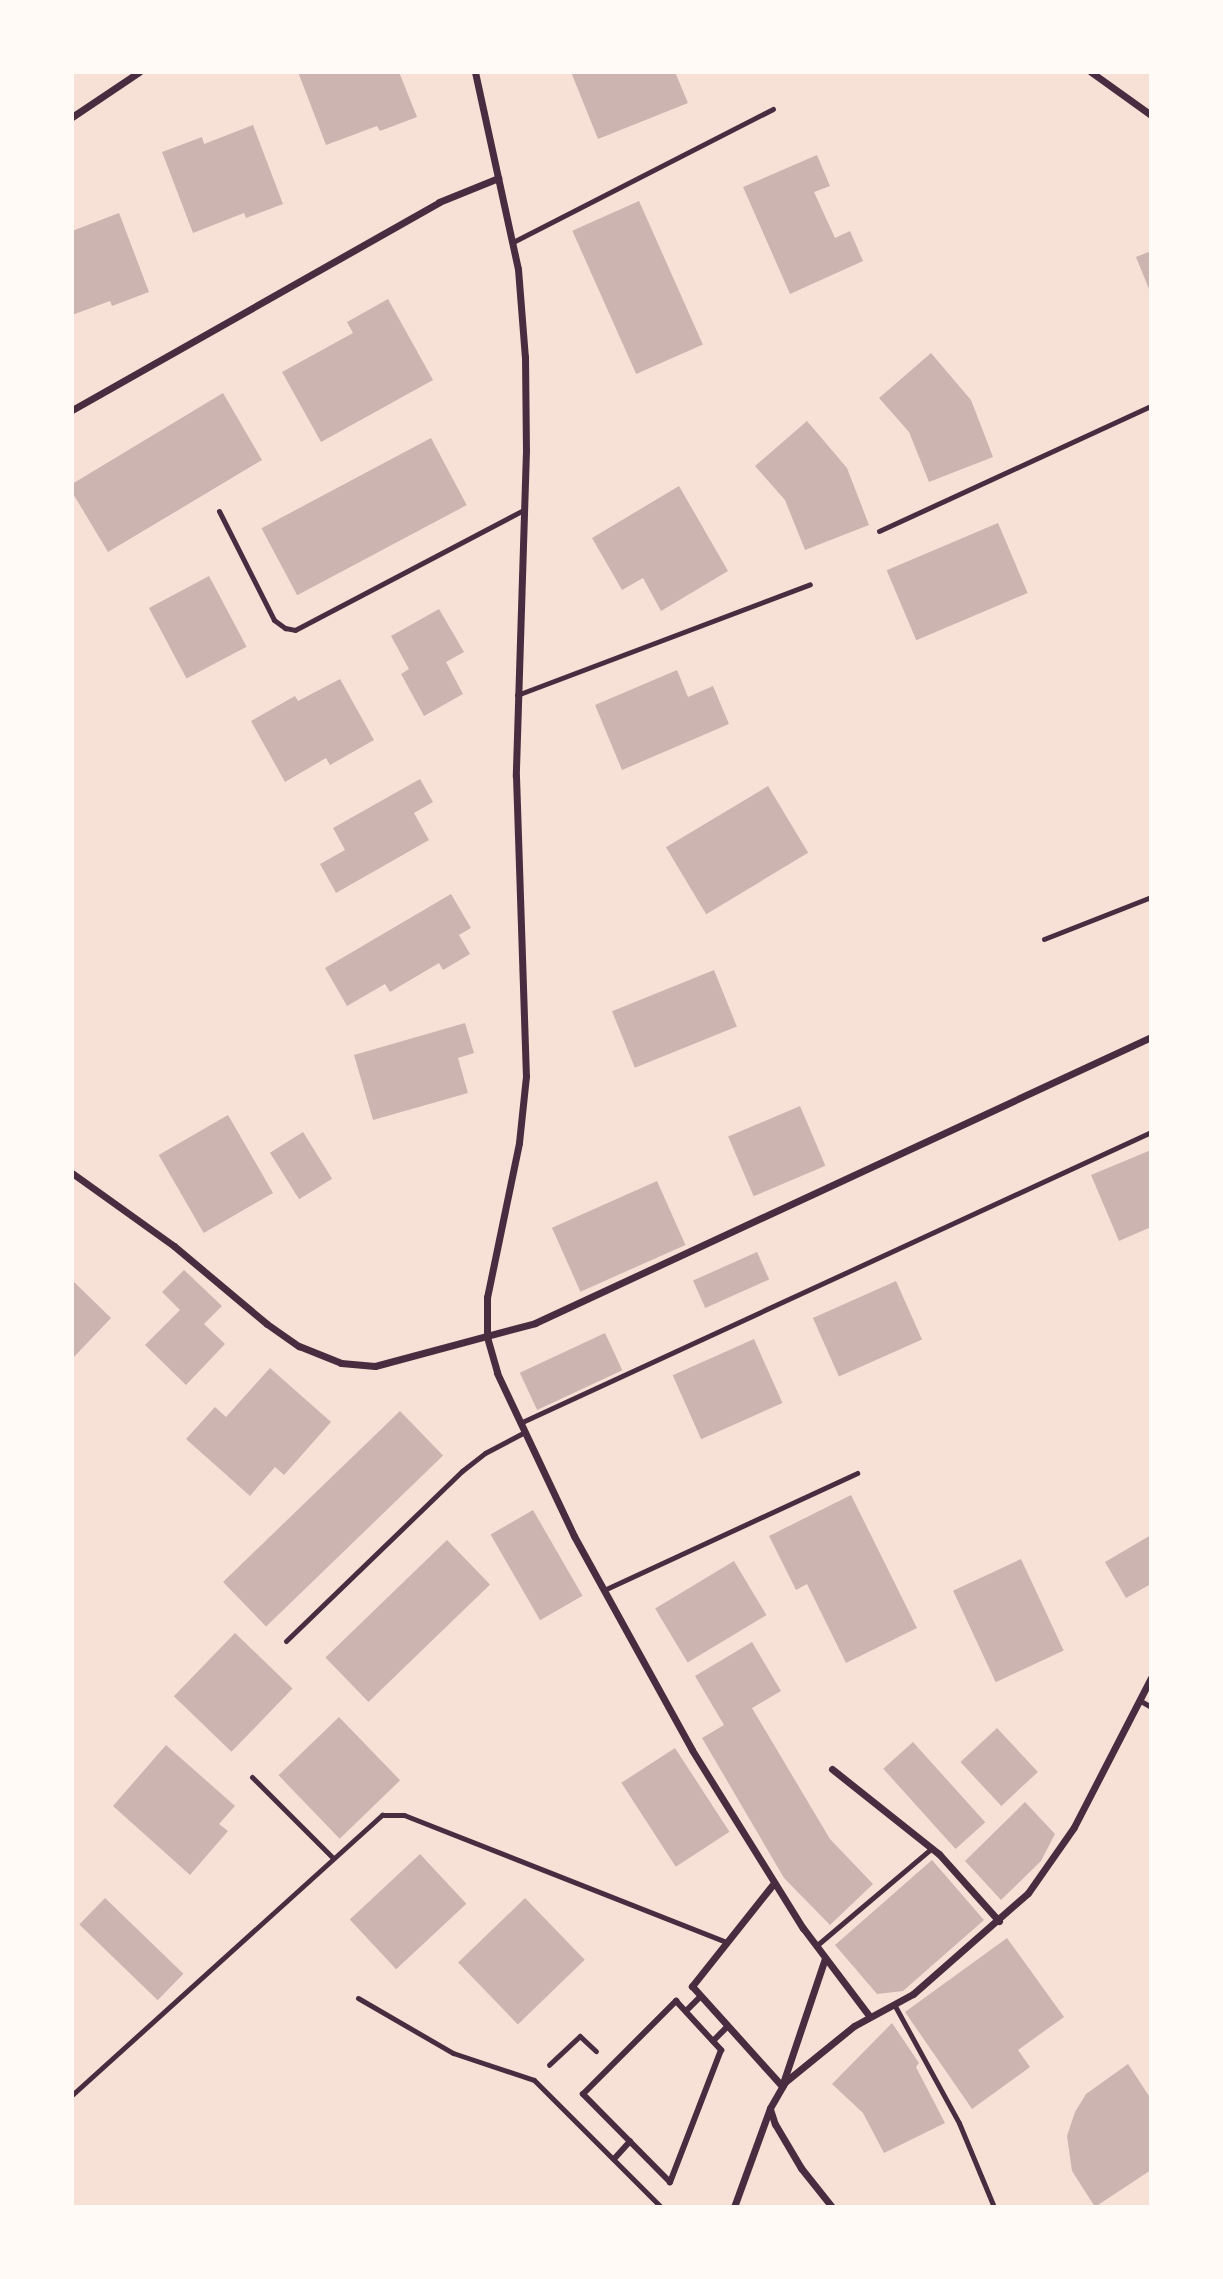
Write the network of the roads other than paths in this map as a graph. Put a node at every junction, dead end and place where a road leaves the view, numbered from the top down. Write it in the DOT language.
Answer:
graph roads {
  1 [pos="139,72"];
  2 [pos="475,72"];
  3 [pos="1091,72"];
  4 [pos="773,109"];
  5 [pos="1151,115"];
  6 [pos="72,117"];
  7 [pos="498,178"];
  8 [pos="513,242"];
  9 [pos="1151,406"];
  10 [pos="72,410"];
  11 [pos="524,510"];
  12 [pos="219,511"];
  13 [pos="878,531"];
  14 [pos="810,584"];
  15 [pos="517,695"];
  16 [pos="1151,897"];
  17 [pos="1044,939"];
  18 [pos="1151,1037"];
  19 [pos="1151,1132"];
  20 [pos="72,1173"];
  21 [pos="486,1337"];
  22 [pos="520,1423"];
  23 [pos="525,1432"];
  24 [pos="857,1473"];
  25 [pos="604,1590"];
  26 [pos="286,1641"];
  27 [pos="1151,1678"];
  28 [pos="1139,1700"];
  29 [pos="1151,1707"];
  30 [pos="832,1769"];
  31 [pos="251,1777"];
  32 [pos="932,1848"];
  33 [pos="333,1858"];
  34 [pos="774,1883"];
  35 [pos="999,1921"];
  36 [pos="726,1942"];
  37 [pos="816,1946"];
  38 [pos="825,1958"];
  39 [pos="701,1996"];
  40 [pos="358,1998"];
  41 [pos="895,2006"];
  42 [pos="686,2011"];
  43 [pos="870,2017"];
  44 [pos="728,2026"];
  45 [pos="713,2041"];
  46 [pos="782,2086"];
  47 [pos="72,2095"];
  48 [pos="770,2108"];
  49 [pos="630,2141"];
  50 [pos="614,2159"];
  51 [pos="660,2207"];
  52 [pos="734,2207"];
  53 [pos="832,2207"];
  54 [pos="994,2207"];
  1 -- 6 [label="street"];
  2 -- 7 [label="street"];
  3 -- 5 [label="street"];
  4 -- 8 [label="lane"];
  7 -- 8 [label="street"];
  7 -- 10 [label="street"];
  8 -- 11 [label="street"];
  9 -- 13 [label="lane"];
  11 -- 12 [label="lane"];
  11 -- 15 [label="street"];
  14 -- 15 [label="lane"];
  15 -- 21 [label="street"];
  16 -- 17 [label="lane"];
  18 -- 21 [label="street"];
  19 -- 22 [label="lane"];
  20 -- 21 [label="street"];
  21 -- 22 [label="street"];
  22 -- 23 [label="street"];
  23 -- 25 [label="street"];
  23 -- 26 [label="lane"];
  24 -- 25 [label="lane"];
  25 -- 34 [label="street"];
  27 -- 28 [label="street"];
  28 -- 29 [label="lane"];
  28 -- 35 [label="street"];
  30 -- 32 [label="street"];
  31 -- 33 [label="lane"];
  32 -- 35 [label="street"];
  32 -- 37 [label="lane"];
  33 -- 36 [label="lane"];
  33 -- 47 [label="lane"];
  34 -- 36 [label="street"];
  34 -- 37 [label="street"];
  35 -- 41 [label="street"];
  36 -- 39 [label="street"];
  37 -- 38 [label="street"];
  38 -- 43 [label="street"];
  38 -- 46 [label="street"];
  39 -- 42 [label="street"];
  39 -- 44 [label="street"];
  40 -- 50 [label="lane"];
  41 -- 43 [label="street"];
  41 -- 54 [label="lane"];
  42 -- 45 [label="street"];
  42 -- 49 [label="street"];
  43 -- 46 [label="street"];
  44 -- 45 [label="street"];
  44 -- 46 [label="street"];
  45 -- 49 [label="street"];
  46 -- 48 [label="street"];
  48 -- 52 [label="street"];
  48 -- 53 [label="street"];
  49 -- 50 [label="street"];
  50 -- 51 [label="lane"];
}
